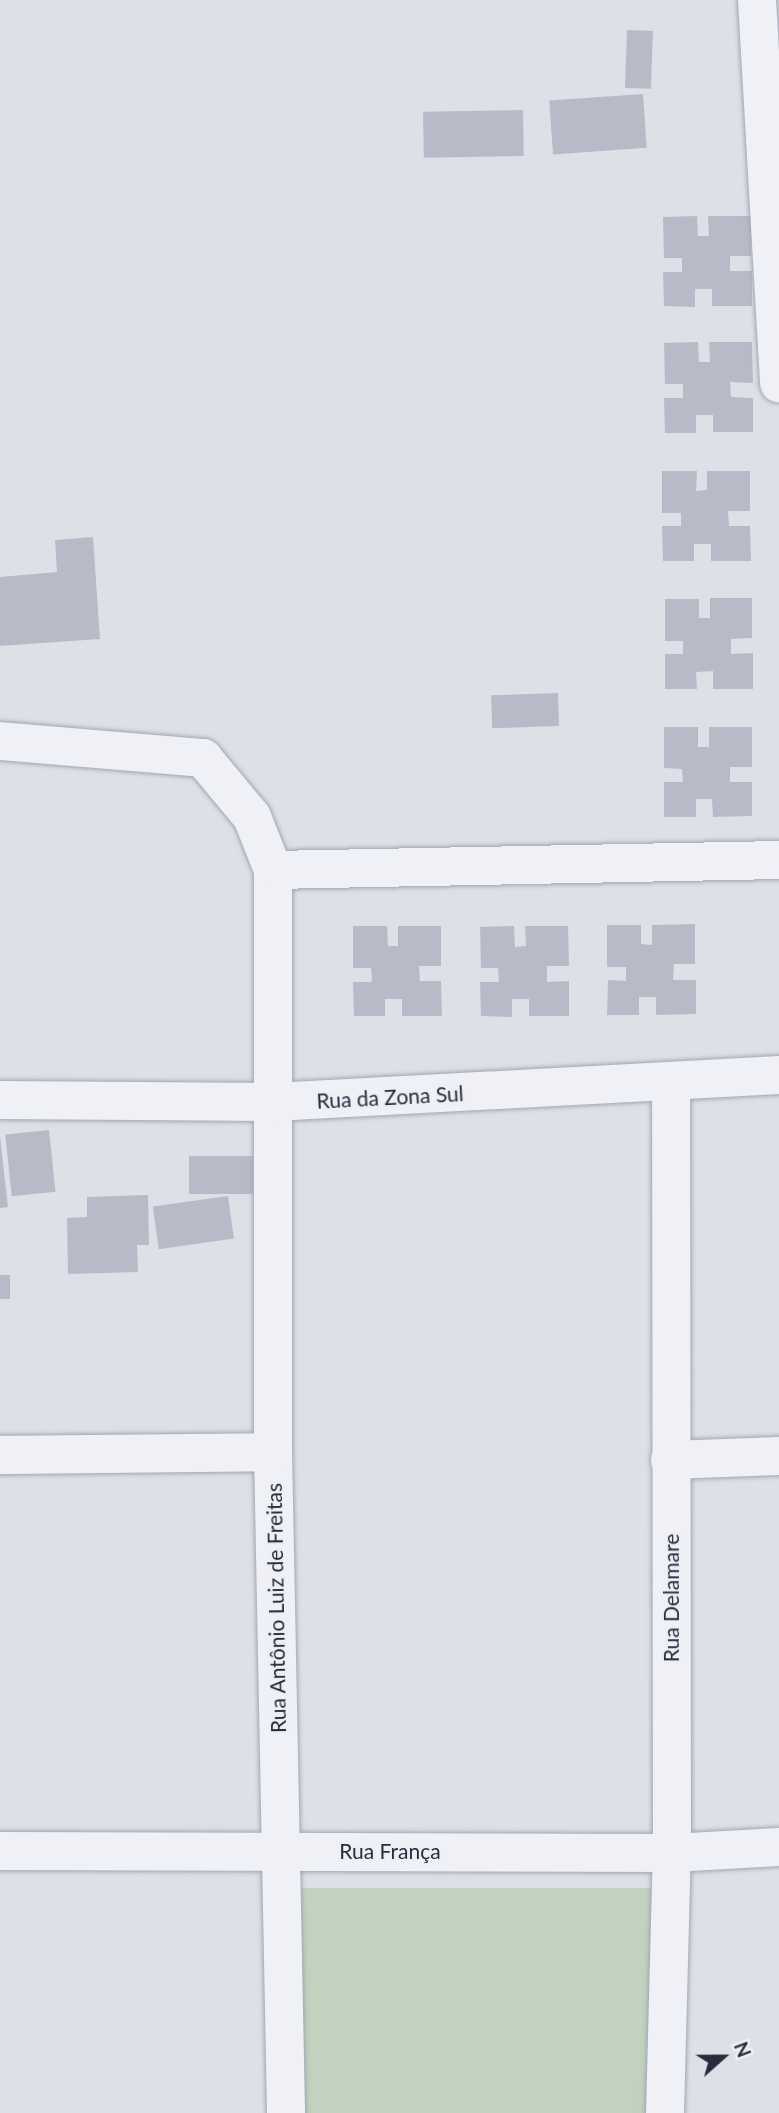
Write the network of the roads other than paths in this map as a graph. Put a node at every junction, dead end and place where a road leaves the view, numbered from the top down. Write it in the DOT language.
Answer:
graph roads {
  1 [pos="757,0"];
  2 [pos="779,383"];
  3 [pos="0,741"];
  4 [pos="779,860"];
  5 [pos="273,870"];
  6 [pos="779,1075"];
  7 [pos="671,1083"];
  8 [pos="0,1100"];
  9 [pos="273,1102"];
  10 [pos="273,1452"];
  11 [pos="0,1455"];
  12 [pos="779,1456"];
  13 [pos="670,1460"];
  14 [pos="779,1847"];
  15 [pos="280,1850"];
  16 [pos="0,1851"];
  17 [pos="672,1853"];
  18 [pos="286,2113"];
  19 [pos="665,2113"];
  1 -- 2 [label="street"];
  3 -- 5 [label="street"];
  4 -- 5 [label="street"];
  5 -- 9 [label="street, Rua Antônio Luiz de Freitas"];
  6 -- 7 [label="street, Rua da Zona Sul"];
  7 -- 9 [label="street, Rua da Zona Sul"];
  7 -- 13 [label="street, Rua Delamare"];
  8 -- 9 [label="street, Rua da Zona Sul"];
  9 -- 10 [label="street, Rua Antônio Luiz de Freitas"];
  10 -- 11 [label="street"];
  10 -- 15 [label="street, Rua Antônio Luiz de Freitas"];
  12 -- 13 [label="street"];
  13 -- 17 [label="street, Rua Delamare"];
  14 -- 17 [label="street, Rua França"];
  15 -- 16 [label="street, Rua França"];
  15 -- 17 [label="street, Rua França"];
  15 -- 18 [label="street, Rua Antônio Luiz de Freitas"];
  17 -- 19 [label="street, Rua Delamare"];
}
